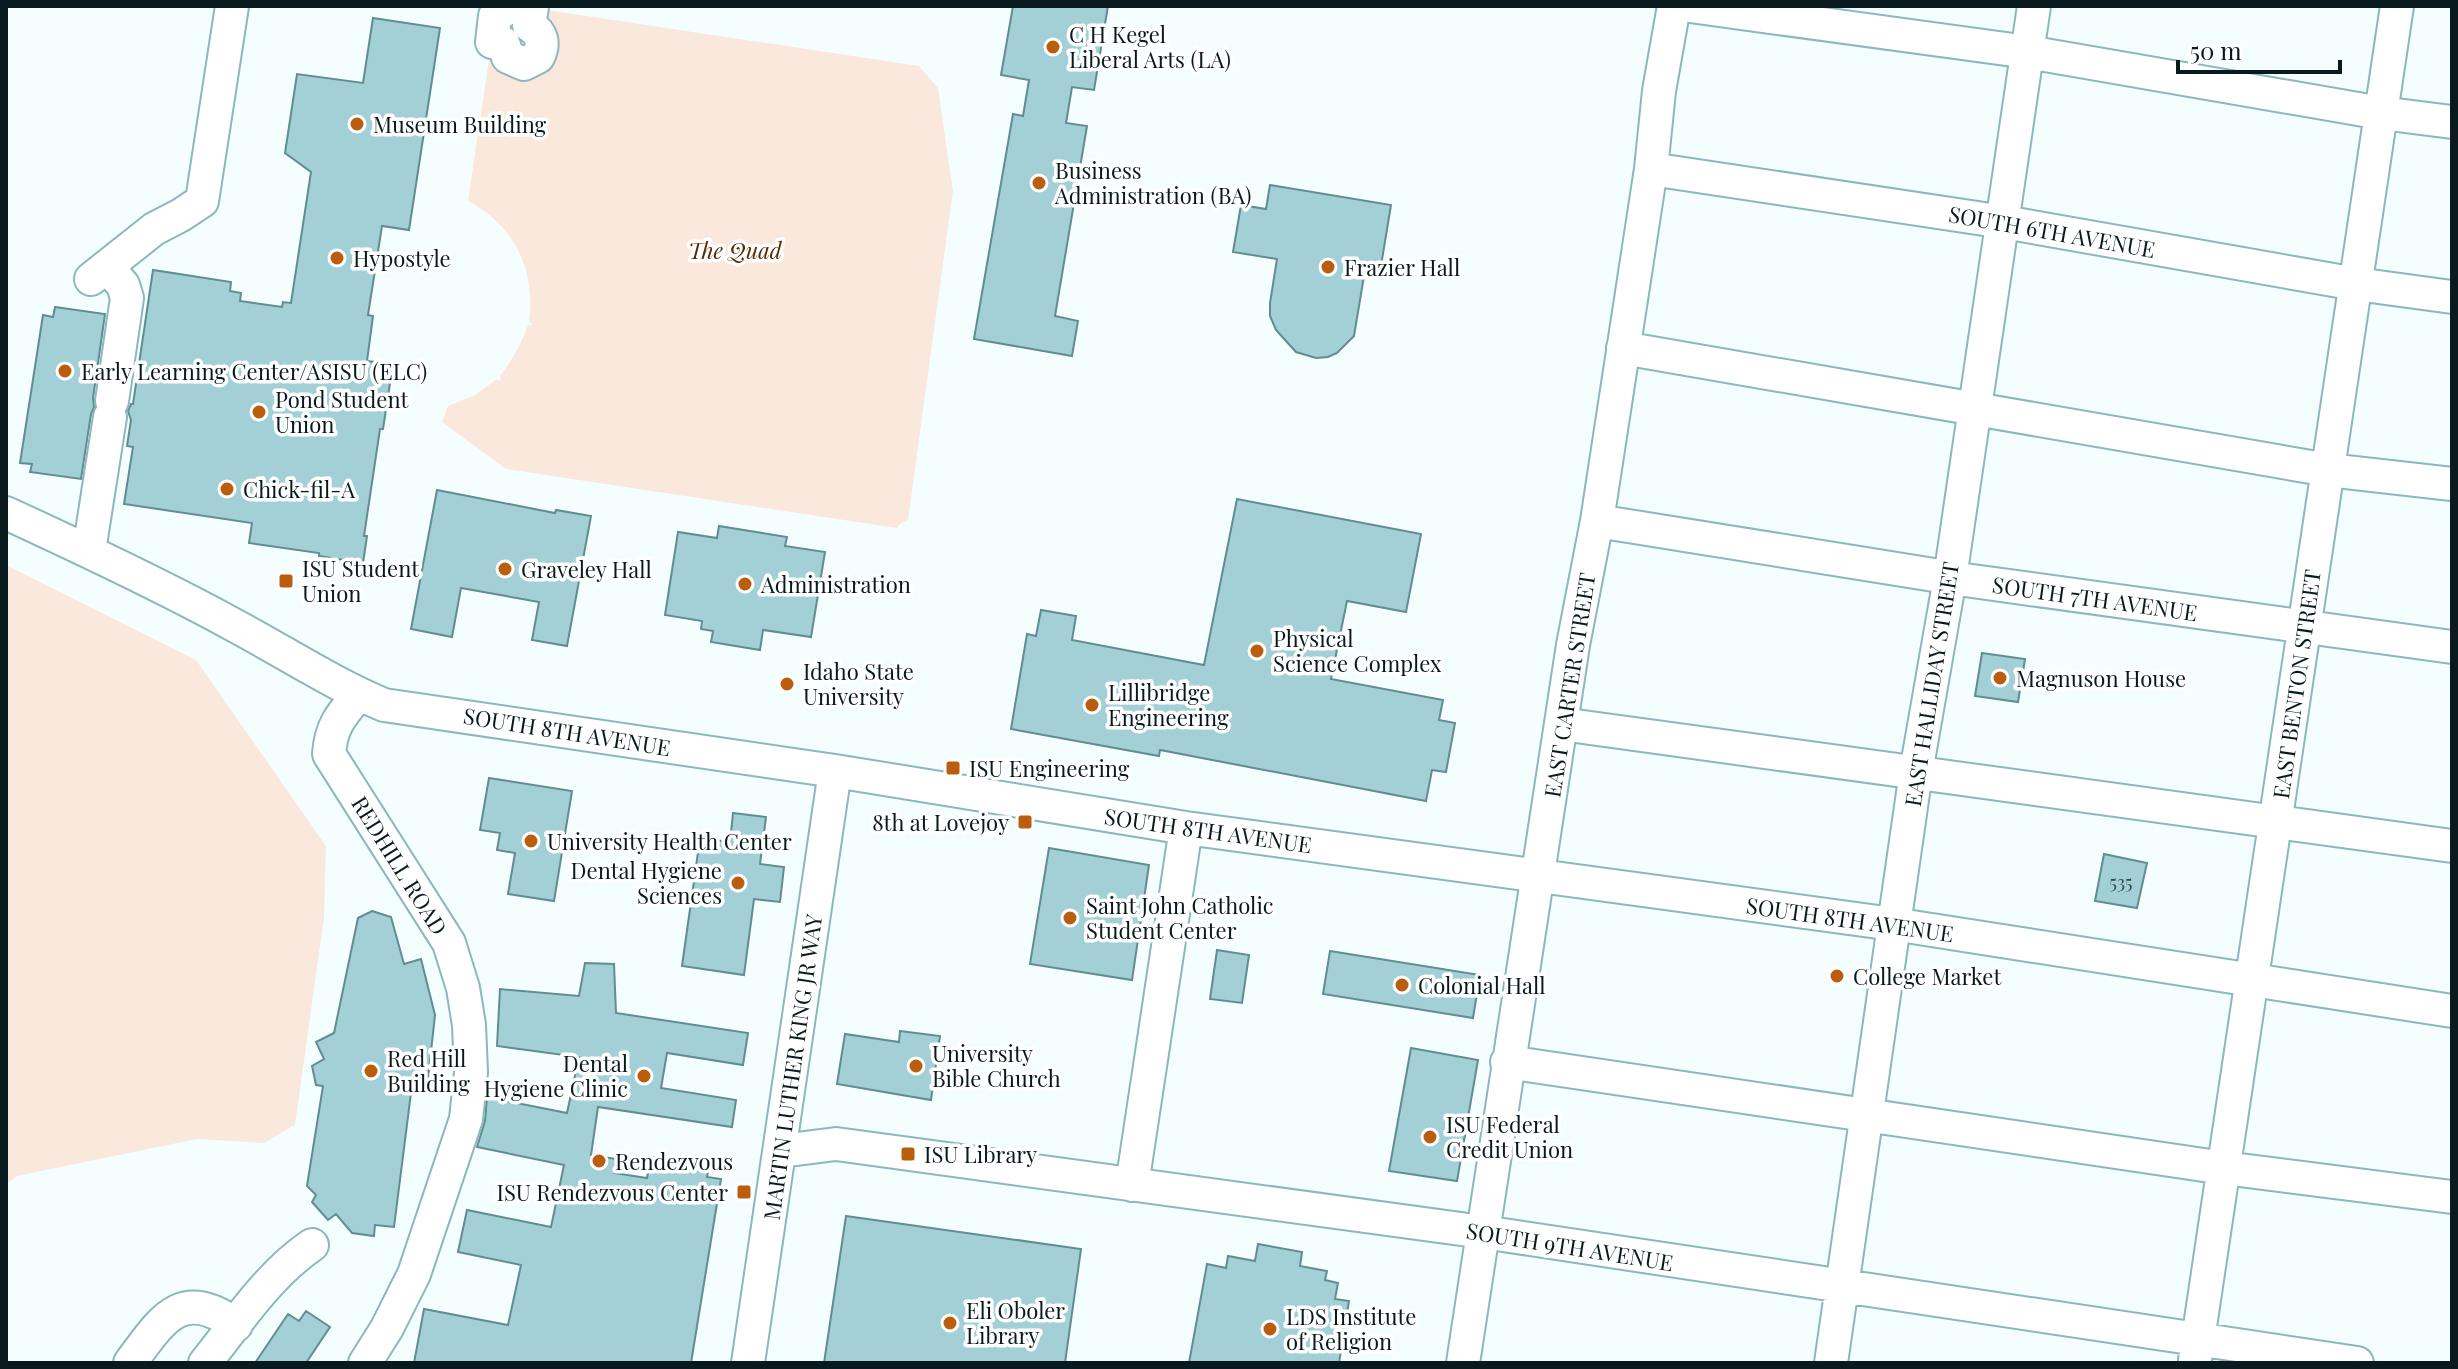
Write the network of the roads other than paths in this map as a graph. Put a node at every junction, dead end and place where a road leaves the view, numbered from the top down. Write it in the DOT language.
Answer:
graph roads {
  1 [pos="232,6"];
  2 [pos="511,6"];
  3 [pos="523,6"];
  4 [pos="1674,6"];
  5 [pos="1690,6"];
  6 [pos="2034,6"];
  7 [pos="2397,6"];
  8 [pos="2028,52"];
  9 [pos="2381,113"];
  10 [pos="2452,122"];
  11 [pos="1651,169"];
  12 [pos="2004,222"];
  13 [pos="2356,284"];
  14 [pos="2452,297"];
  15 [pos="1623,348"];
  16 [pos="1975,408"];
  17 [pos="2328,470"];
  18 [pos="2452,484"];
  19 [pos="6,513"];
  20 [pos="1597,521"];
  21 [pos="89,551"];
  22 [pos="1950,578"];
  23 [pos="2304,626"];
  24 [pos="2452,647"];
  25 [pos="359,694"];
  26 [pos="1561,724"];
  27 [pos="835,771"];
  28 [pos="1916,772"];
  29 [pos="2275,822"];
  30 [pos="1186,828"];
  31 [pos="2452,846"];
  32 [pos="1538,876"];
  33 [pos="1893,924"];
  34 [pos="2251,979"];
  35 [pos="2452,1011"];
  36 [pos="1507,1062"];
  37 [pos="1866,1115"];
  38 [pos="781,1151"];
  39 [pos="2224,1168"];
  40 [pos="1132,1185"];
  41 [pos="2452,1197"];
  42 [pos="1483,1232"];
  43 [pos="312,1245"];
  44 [pos="1842,1287"];
  45 [pos="236,1325"];
  46 [pos="2196,1352"];
  47 [pos="130,1363"];
  48 [pos="205,1363"];
  49 [pos="365,1363"];
  50 [pos="748,1363"];
  51 [pos="1463,1363"];
  52 [pos="1831,1363"];
  53 [pos="2357,1363"];
  1 -- 21 [label="street"];
  2 -- 3 [label="street"];
  4 -- 11 [label="street, EAST CARTER STREET"];
  5 -- 8 [label="street"];
  6 -- 8 [label="street, EAST HALLIDAY STREET"];
  7 -- 9 [label="street, EAST BENTON STREET"];
  8 -- 9 [label="street"];
  8 -- 12 [label="street, EAST HALLIDAY STREET"];
  9 -- 10 [label="street"];
  9 -- 13 [label="street, EAST BENTON STREET"];
  11 -- 12 [label="street, SOUTH 6TH AVENUE"];
  11 -- 15 [label="street, EAST CARTER STREET"];
  12 -- 13 [label="street, SOUTH 6TH AVENUE"];
  12 -- 16 [label="street, EAST HALLIDAY STREET"];
  13 -- 14 [label="street, SOUTH 6TH AVENUE"];
  13 -- 17 [label="street, EAST BENTON STREET"];
  15 -- 16 [label="street"];
  15 -- 20 [label="street, EAST CARTER STREET"];
  16 -- 17 [label="street"];
  16 -- 22 [label="street, EAST HALLIDAY STREET"];
  17 -- 18 [label="street"];
  17 -- 23 [label="street, EAST BENTON STREET"];
  19 -- 21 [label="street, SOUTH 8TH AVENUE"];
  20 -- 22 [label="street, SOUTH 7TH AVENUE"];
  20 -- 26 [label="street, EAST CARTER STREET"];
  21 -- 25 [label="street, SOUTH 8TH AVENUE"];
  22 -- 23 [label="street, SOUTH 7TH AVENUE"];
  22 -- 28 [label="street, EAST HALLIDAY STREET"];
  23 -- 24 [label="street, SOUTH 7TH AVENUE"];
  23 -- 29 [label="street, EAST BENTON STREET"];
  25 -- 27 [label="street, SOUTH 8TH AVENUE"];
  25 -- 49 [label="street, REDHILL ROAD"];
  26 -- 28 [label="street"];
  26 -- 32 [label="street, EAST CARTER STREET"];
  27 -- 30 [label="street, SOUTH 8TH AVENUE"];
  27 -- 38 [label="street, MARTIN LUTHER KING JR WAY"];
  28 -- 29 [label="street"];
  28 -- 33 [label="street, EAST HALLIDAY STREET"];
  29 -- 31 [label="street"];
  29 -- 34 [label="street, EAST BENTON STREET"];
  30 -- 32 [label="street, SOUTH 8TH AVENUE"];
  30 -- 40 [label="street"];
  32 -- 33 [label="street, SOUTH 8TH AVENUE"];
  32 -- 36 [label="street, EAST CARTER STREET"];
  33 -- 34 [label="street, SOUTH 8TH AVENUE"];
  33 -- 37 [label="street, EAST HALLIDAY STREET"];
  34 -- 35 [label="street, SOUTH 8TH AVENUE"];
  34 -- 39 [label="street, EAST BENTON STREET"];
  36 -- 37 [label="street"];
  36 -- 42 [label="street, EAST CARTER STREET"];
  37 -- 39 [label="street"];
  37 -- 44 [label="street, EAST HALLIDAY STREET"];
  38 -- 40 [label="street, SOUTH 9TH AVENUE"];
  38 -- 50 [label="street, MARTIN LUTHER KING JR WAY"];
  39 -- 41 [label="street"];
  39 -- 46 [label="street, EAST BENTON STREET"];
  40 -- 42 [label="street, SOUTH 9TH AVENUE"];
  42 -- 44 [label="street, SOUTH 9TH AVENUE"];
  42 -- 51 [label="street, EAST CARTER STREET"];
  43 -- 45 [label="street"];
  44 -- 46 [label="street, SOUTH 9TH AVENUE"];
  44 -- 52 [label="street, EAST HALLIDAY STREET"];
  45 -- 47 [label="street"];
  45 -- 48 [label="street"];
  46 -- 53 [label="street, SOUTH 9TH AVENUE"];
}
